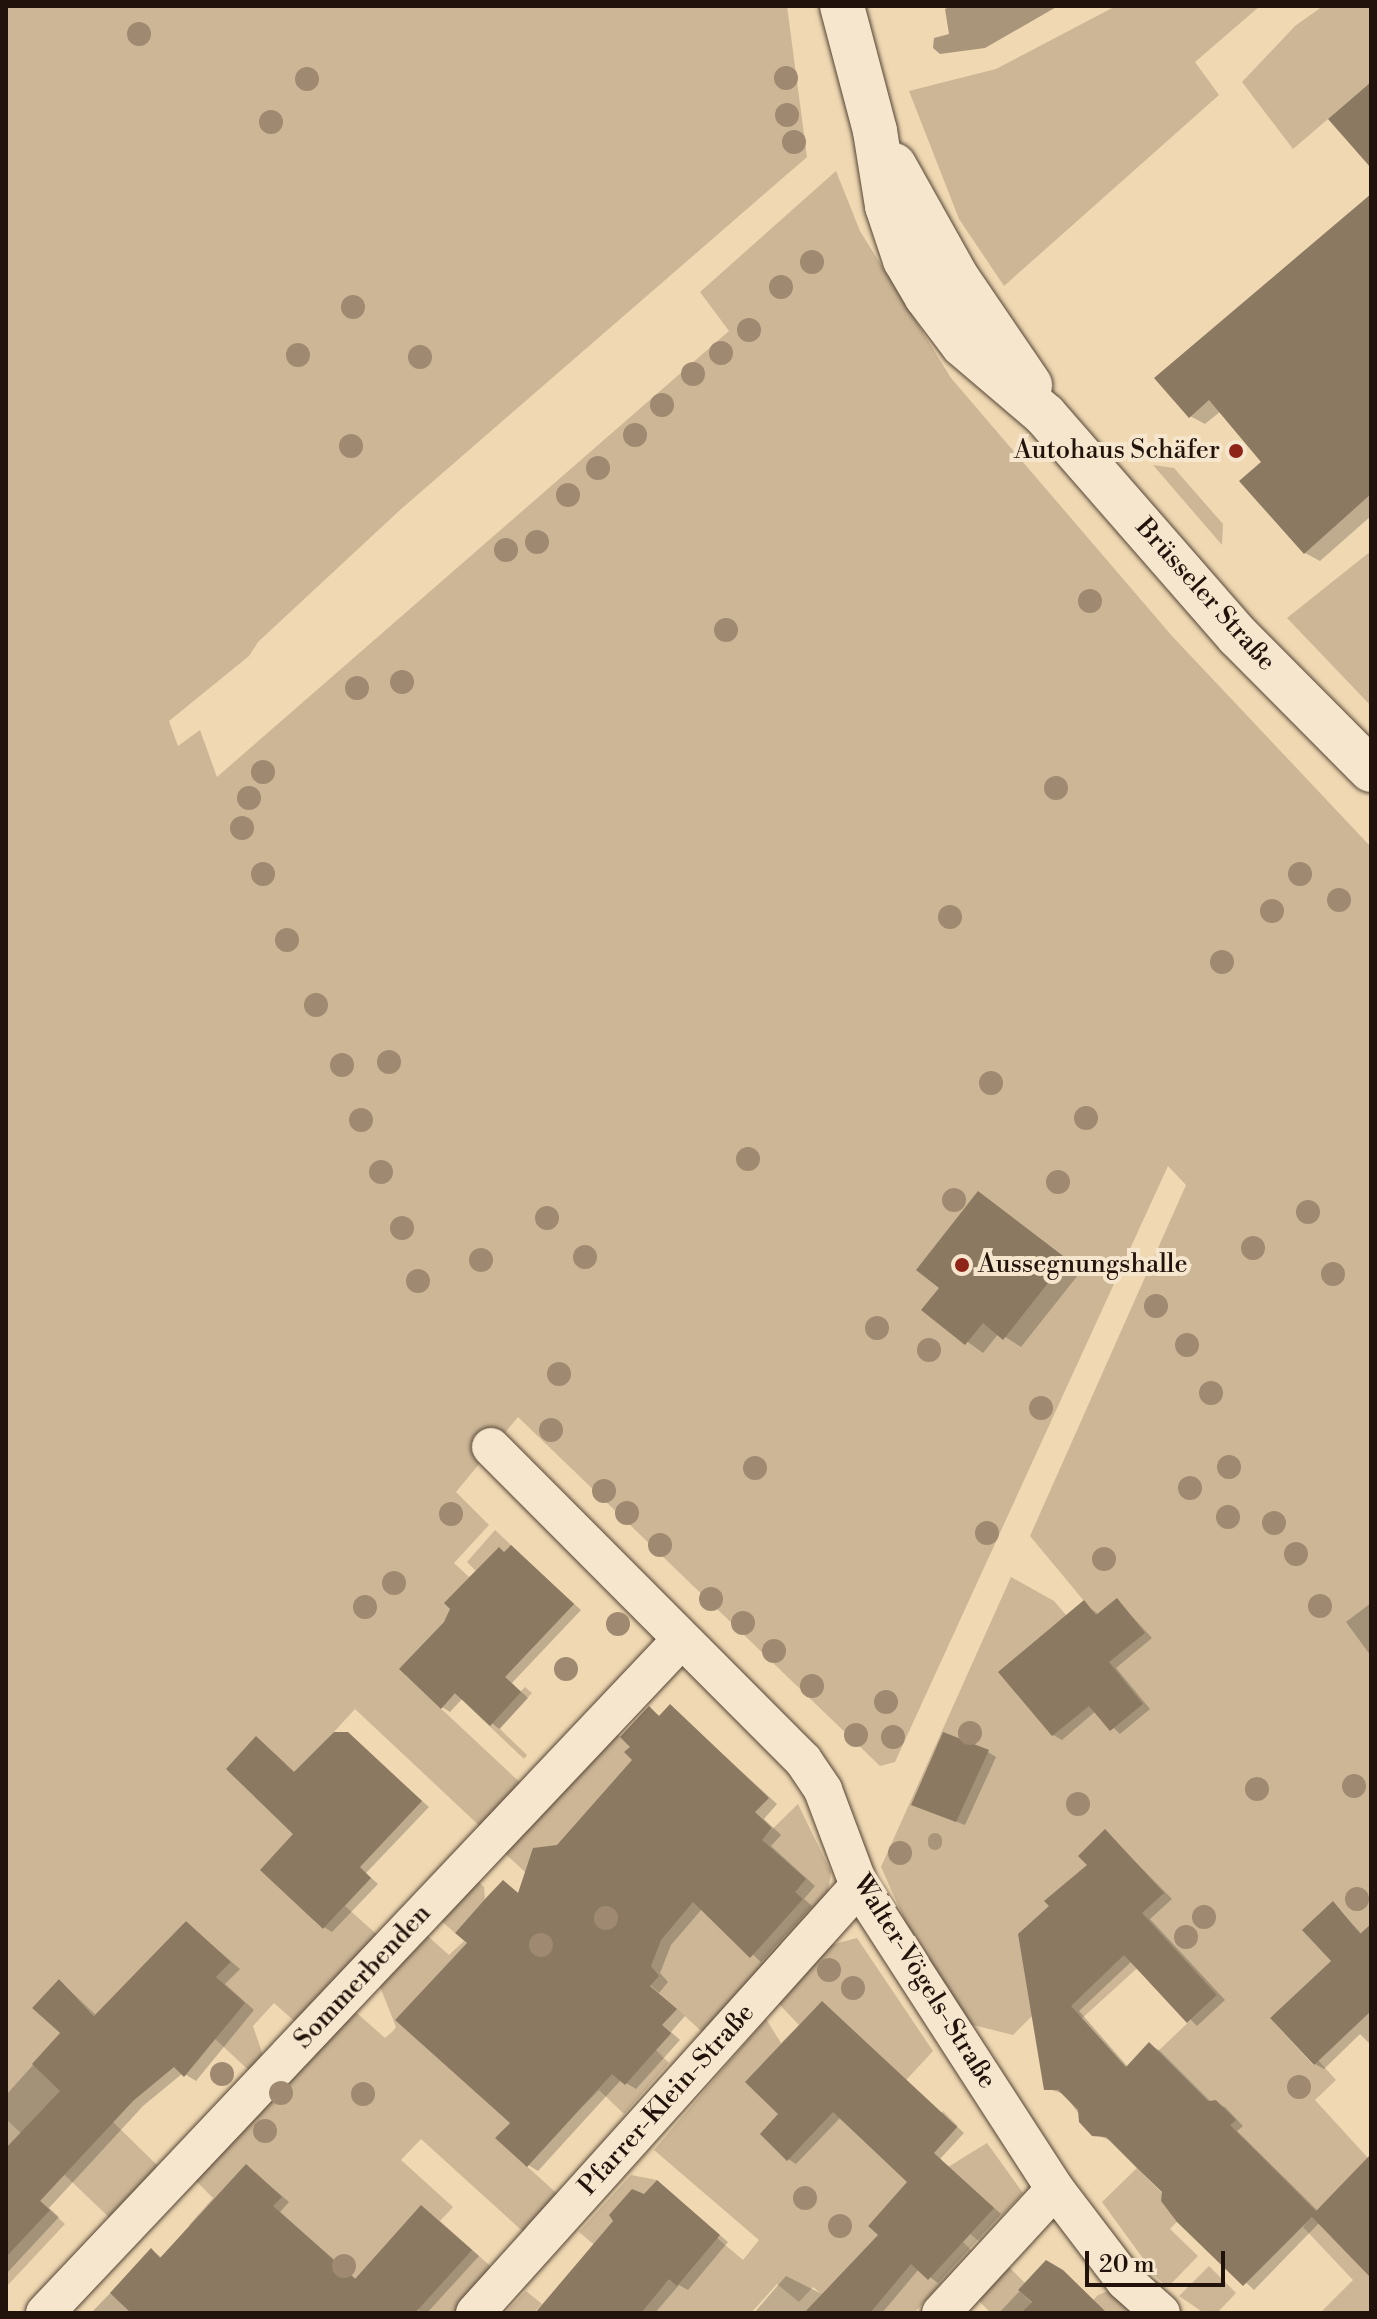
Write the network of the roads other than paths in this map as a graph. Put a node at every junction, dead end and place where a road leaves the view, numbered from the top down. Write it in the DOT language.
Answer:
graph roads {
  1 [pos="842,6"];
  2 [pos="1371,770"];
  3 [pos="491,1447"];
  4 [pos="681,1640"];
  5 [pos="859,1886"];
  6 [pos="1055,2189"];
  7 [pos="45,2313"];
  8 [pos="475,2313"];
  9 [pos="941,2313"];
  10 [pos="1161,2313"];
  1 -- 2 [label="street, Brüsseler Straße"];
  3 -- 4 [label="street, Walter-Vögels-Straße"];
  4 -- 5 [label="street, Walter-Vögels-Straße"];
  4 -- 7 [label="street, Sommerbenden"];
  5 -- 6 [label="street, Walter-Vögels-Straße"];
  5 -- 8 [label="street, Pfarrer-Klein-Straße"];
  6 -- 9 [label="street"];
  6 -- 10 [label="street, Walter-Vögels-Straße"];
}
